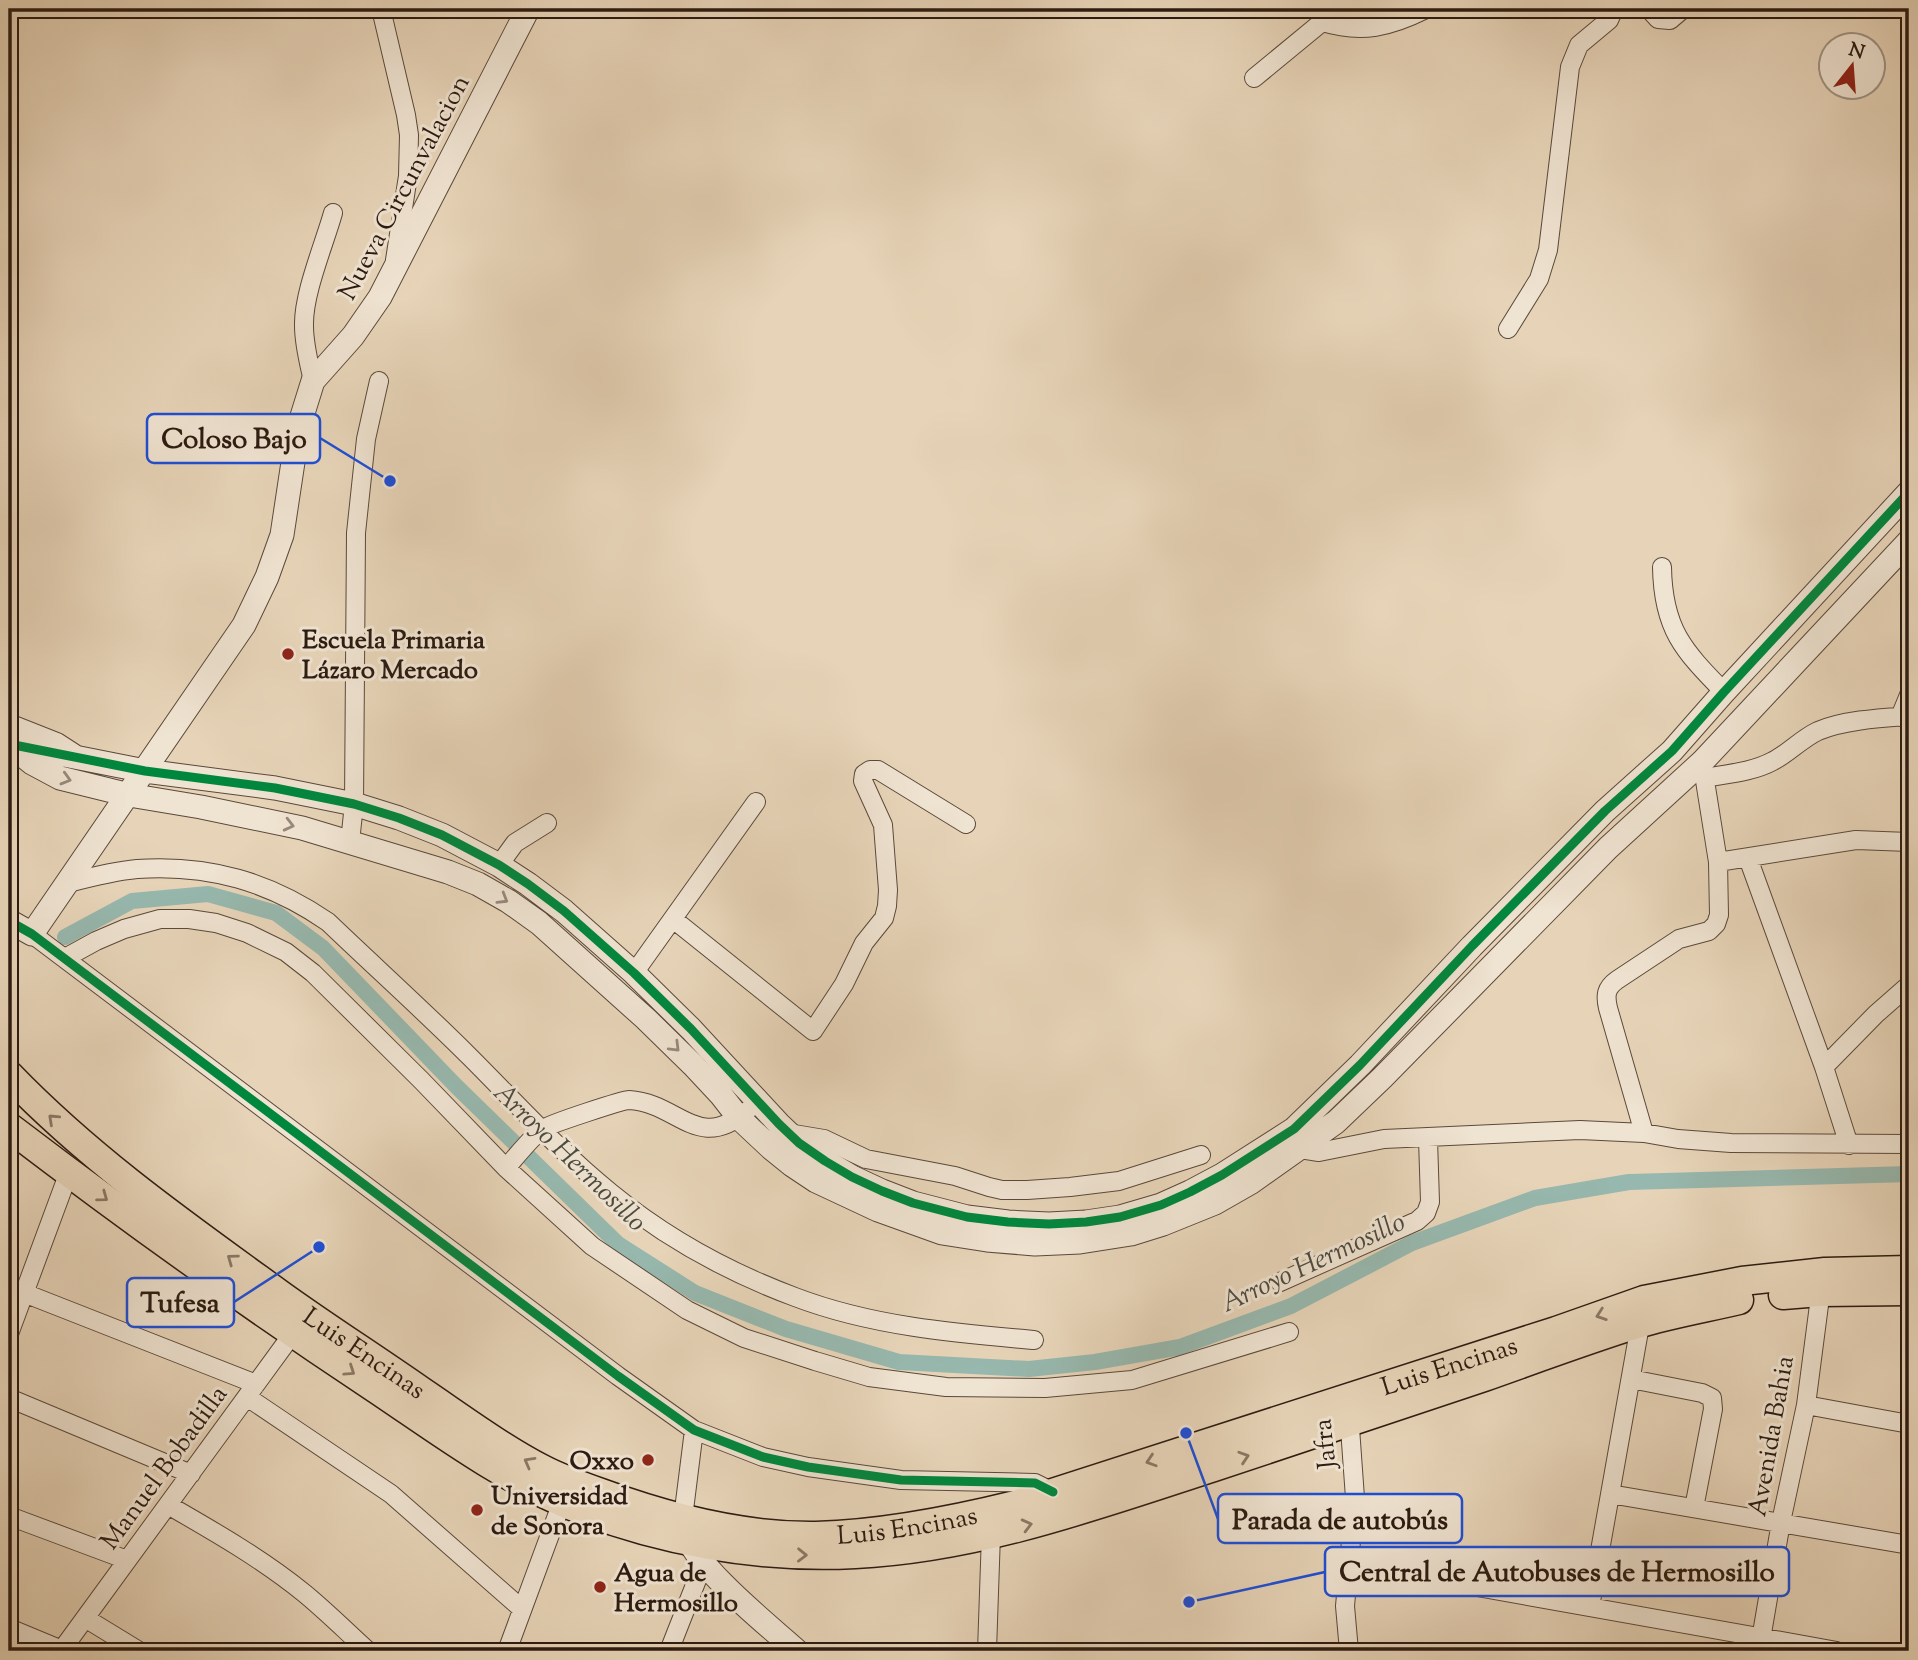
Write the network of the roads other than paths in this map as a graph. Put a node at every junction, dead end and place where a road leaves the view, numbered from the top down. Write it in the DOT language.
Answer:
graph roads {
  1 [pos="381,9"];
  2 [pos="528,9"];
  3 [pos="1426,9"];
  4 [pos="1614,9"];
  5 [pos="1649,9"];
  6 [pos="1683,9"];
  7 [pos="1321,15"];
  8 [pos="1254,78"];
  9 [pos="333,214"];
  10 [pos="393,270"];
  11 [pos="1508,329"];
  12 [pos="313,381"];
  13 [pos="379,381"];
  14 [pos="1909,492"];
  15 [pos="1905,551"];
  16 [pos="1662,567"];
  17 [pos="1724,692"];
  18 [pos="1909,695"];
  19 [pos="1904,716"];
  20 [pos="9,723"];
  21 [pos="9,744"];
  22 [pos="79,757"];
  23 [pos="1703,770"];
  24 [pos="145,771"];
  25 [pos="129,795"];
  26 [pos="756,802"];
  27 [pos="354,804"];
  28 [pos="547,823"];
  29 [pos="966,824"];
  30 [pos="350,842"];
  31 [pos="1909,842"];
  32 [pos="1748,858"];
  33 [pos="1718,862"];
  34 [pos="499,865"];
  35 [pos="68,883"];
  36 [pos="1507,910"];
  37 [pos="673,919"];
  38 [pos="9,921"];
  39 [pos="1528,930"];
  40 [pos="33,934"];
  41 [pos="65,958"];
  42 [pos="634,973"];
  43 [pos="1909,985"];
  44 [pos="1824,1068"];
  45 [pos="9,1075"];
  46 [pos="758,1102"];
  47 [pos="739,1118"];
  48 [pos="9,1127"];
  49 [pos="542,1129"];
  50 [pos="788,1133"];
  51 [pos="1644,1133"];
  52 [pos="1428,1139"];
  53 [pos="1909,1144"];
  54 [pos="1849,1145"];
  55 [pos="1300,1149"];
  56 [pos="1201,1154"];
  57 [pos="506,1167"];
  58 [pos="69,1172"];
  59 [pos="1909,1270"];
  60 [pos="1280,1282"];
  61 [pos="1822,1282"];
  62 [pos="1909,1291"];
  63 [pos="24,1293"];
  64 [pos="1643,1311"];
  65 [pos="300,1323"];
  66 [pos="1289,1332"];
  67 [pos="9,1334"];
  68 [pos="1034,1340"];
  69 [pos="1631,1379"];
  70 [pos="252,1390"];
  71 [pos="9,1398"];
  72 [pos="1806,1405"];
  73 [pos="1348,1410"];
  74 [pos="1909,1424"];
  75 [pos="694,1430"];
  76 [pos="191,1474"];
  77 [pos="565,1492"];
  78 [pos="1053,1492"];
  79 [pos="1610,1493"];
  80 [pos="168,1505"];
  81 [pos="1694,1508"];
  82 [pos="9,1516"];
  83 [pos="1781,1522"];
  84 [pos="991,1534"];
  85 [pos="692,1540"];
  86 [pos="1909,1545"];
  87 [pos="127,1560"];
  88 [pos="1348,1564"];
  89 [pos="1590,1607"];
  90 [pos="522,1609"];
  91 [pos="85,1618"];
  92 [pos="9,1629"];
  93 [pos="1761,1644"];
  94 [pos="61,1650"];
  95 [pos="139,1651"];
  96 [pos="368,1651"];
  97 [pos="507,1651"];
  98 [pos="669,1651"];
  99 [pos="797,1651"];
  100 [pos="986,1651"];
  101 [pos="1349,1651"];
  102 [pos="1837,1651"];
  1 -- 10 [label="street"];
  2 -- 10 [label="street, Nueva Circunvalacion"];
  3 -- 7 [label="street"];
  4 -- 11 [label="street"];
  5 -- 6 [label="street"];
  7 -- 8 [label="street"];
  9 -- 12 [label="street"];
  10 -- 12 [label="street, Nueva Circunvalacion"];
  12 -- 24 [label="street, Nueva Circunvalacion"];
  13 -- 27 [label="street"];
  14 -- 17 [label="street"];
  15 -- 23 [label="street"];
  16 -- 17 [label="street"];
  17 -- 36 [label="street"];
  18 -- 19 [label="street"];
  19 -- 23 [label="street"];
  20 -- 22 [label="street"];
  21 -- 22 [label="street"];
  21 -- 25 [label="street, one-way"];
  22 -- 24 [label="street"];
  23 -- 33 [label="street"];
  23 -- 39 [label="street"];
  24 -- 25 [label="street, Nueva Circunvalacion"];
  24 -- 27 [label="street"];
  25 -- 30 [label="street, one-way"];
  25 -- 35 [label="street, Nueva Circunvalacion"];
  26 -- 37 [label="street"];
  27 -- 30 [label="street"];
  27 -- 34 [label="street"];
  28 -- 34 [label="street"];
  29 -- 37 [label="street"];
  30 -- 47 [label="street, one-way"];
  31 -- 32 [label="street"];
  32 -- 33 [label="street"];
  32 -- 44 [label="street"];
  33 -- 51 [label="street"];
  34 -- 42 [label="street"];
  35 -- 40 [label="street, Nueva Circunvalacion"];
  35 -- 49 [label="street"];
  36 -- 39 [label="street"];
  36 -- 50 [label="street"];
  37 -- 42 [label="street"];
  38 -- 40 [label="street"];
  39 -- 55 [label="street"];
  40 -- 41 [label="street"];
  41 -- 57 [label="street"];
  41 -- 75 [label="street"];
  42 -- 46 [label="street"];
  43 -- 44 [label="street"];
  44 -- 54 [label="street"];
  65 -- 45 [label="main road, Luis Encinas, one-way"];
  46 -- 47 [label="street"];
  46 -- 50 [label="street"];
  47 -- 49 [label="street"];
  47 -- 55 [label="street"];
  48 -- 58 [label="main road"];
  49 -- 57 [label="street"];
  49 -- 68 [label="street"];
  50 -- 56 [label="street"];
  51 -- 52 [label="street"];
  51 -- 54 [label="street"];
  52 -- 55 [label="street"];
  52 -- 60 [label="street"];
  53 -- 54 [label="street"];
  57 -- 66 [label="street"];
  58 -- 63 [label="street"];
  58 -- 65 [label="main road, one-way"];
  59 -- 61 [label="main road"];
  61 -- 62 [label="main road"];
  61 -- 64 [label="main road"];
  61 -- 72 [label="street, Avenida Bahia"];
  63 -- 67 [label="street"];
  63 -- 70 [label="street"];
  64 -- 69 [label="street"];
  64 -- 73 [label="main road"];
  65 -- 70 [label="street, Manuel Bobadilla"];
  65 -- 77 [label="main road"];
  69 -- 79 [label="street"];
  69 -- 81 [label="street"];
  70 -- 76 [label="street, Manuel Bobadilla"];
  70 -- 90 [label="street"];
  71 -- 76 [label="street"];
  72 -- 74 [label="street"];
  72 -- 83 [label="street, Avenida Bahia"];
  73 -- 78 [label="main road, Luis Encinas, one-way"];
  84 -- 73 [label="main road, one-way"];
  73 -- 88 [label="street, Jafra"];
  75 -- 78 [label="street"];
  75 -- 85 [label="street"];
  76 -- 80 [label="street, Manuel Bobadilla"];
  77 -- 85 [label="main road"];
  77 -- 90 [label="street"];
  78 -- 85 [label="main road, Luis Encinas"];
  79 -- 81 [label="street"];
  79 -- 89 [label="street"];
  80 -- 87 [label="street, Manuel Bobadilla"];
  80 -- 96 [label="street"];
  81 -- 83 [label="street"];
  82 -- 87 [label="street"];
  83 -- 86 [label="street"];
  83 -- 93 [label="street, Avenida Bahia"];
  85 -- 84 [label="main road, one-way"];
  84 -- 100 [label="street"];
  85 -- 98 [label="street"];
  85 -- 99 [label="street"];
  87 -- 91 [label="street, Manuel Bobadilla"];
  88 -- 89 [label="street"];
  88 -- 101 [label="street, Jafra"];
  89 -- 93 [label="street"];
  90 -- 97 [label="street"];
  91 -- 94 [label="street, Manuel Bobadilla"];
  91 -- 95 [label="street"];
  92 -- 94 [label="street"];
  93 -- 102 [label="street"];
}
